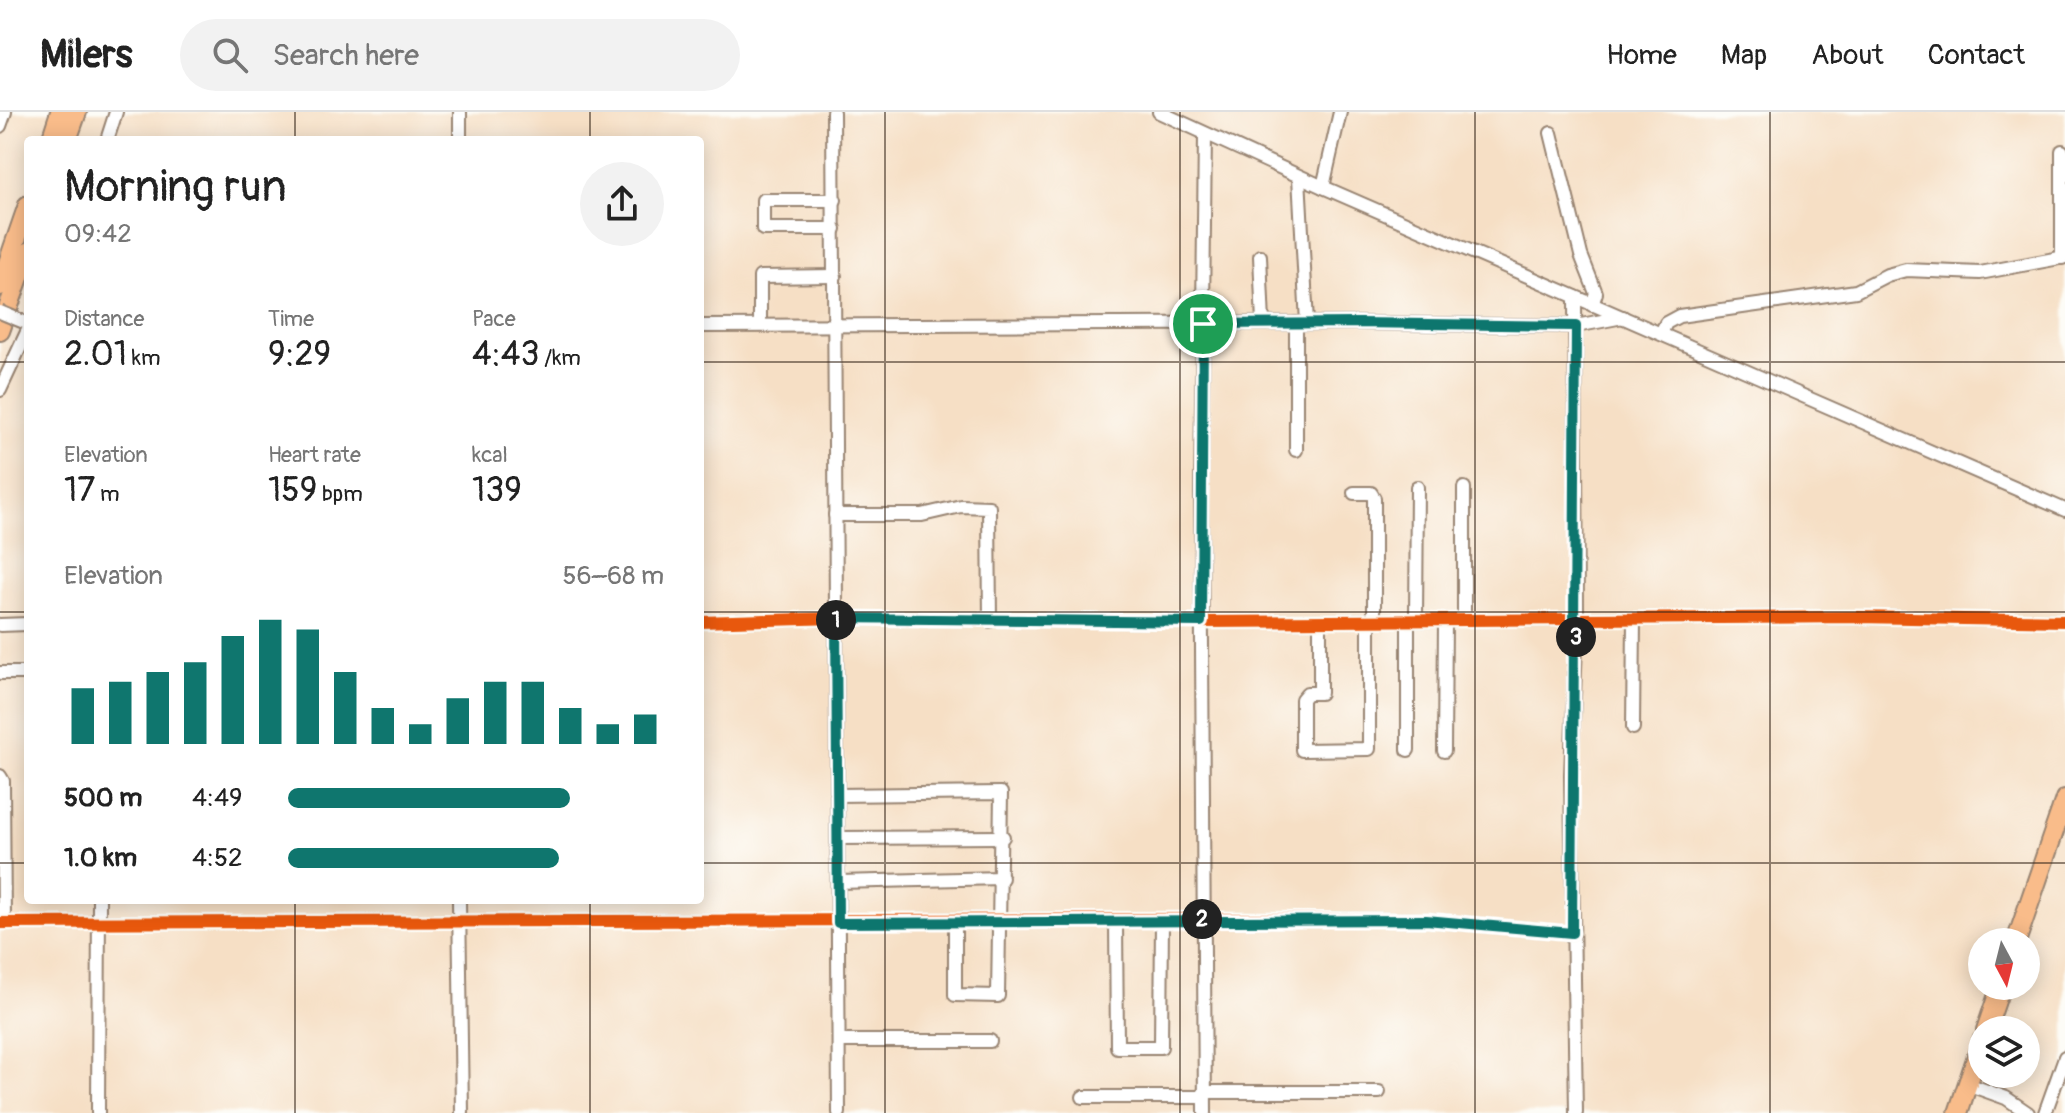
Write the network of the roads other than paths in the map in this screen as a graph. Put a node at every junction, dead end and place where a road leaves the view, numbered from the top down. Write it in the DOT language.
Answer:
graph roads {
  1 [pos="5,112"];
  2 [pos="60,112"];
  3 [pos="77,112"];
  4 [pos="116,112"];
  5 [pos="460,112"];
  6 [pos="833,112"];
  7 [pos="1159,112"];
  8 [pos="1340,112"];
  9 [pos="0,126"];
  10 [pos="1551,133"];
  11 [pos="1205,134"];
  12 [pos="52,136"];
  13 [pos="68,136"];
  14 [pos="108,136"];
  15 [pos="460,136"];
  16 [pos="2062,151"];
  17 [pos="1299,177"];
  18 [pos="1323,187"];
  19 [pos="835,200"];
  20 [pos="24,217"];
  21 [pos="835,229"];
  22 [pos="1260,256"];
  23 [pos="2063,258"];
  24 [pos="24,263"];
  25 [pos="835,276"];
  26 [pos="0,286"];
  27 [pos="1575,297"];
  28 [pos="1592,305"];
  29 [pos="0,312"];
  30 [pos="1623,317"];
  31 [pos="1263,323"];
  32 [pos="1302,323"];
  33 [pos="24,324"];
  34 [pos="835,324"];
  35 [pos="1203,324"];
  36 [pos="760,325"];
  37 [pos="704,326"];
  38 [pos="1576,326"];
  39 [pos="0,331"];
  40 [pos="24,332"];
  41 [pos="1661,333"];
  42 [pos="0,390"];
  43 [pos="1296,450"];
  44 [pos="1417,487"];
  45 [pos="1464,488"];
  46 [pos="1354,493"];
  47 [pos="2065,510"];
  48 [pos="835,515"];
  49 [pos="836,618"];
  50 [pos="1577,618"];
  51 [pos="1634,618"];
  52 [pos="1464,619"];
  53 [pos="1371,620"];
  54 [pos="1412,620"];
  55 [pos="1445,620"];
  56 [pos="990,621"];
  57 [pos="1320,621"];
  58 [pos="2065,621"];
  59 [pos="704,622"];
  60 [pos="1201,622"];
  61 [pos="24,624"];
  62 [pos="0,625"];
  63 [pos="0,673"];
  64 [pos="24,673"];
  65 [pos="1633,728"];
  66 [pos="1408,750"];
  67 [pos="1444,751"];
  68 [pos="0,776"];
  69 [pos="837,795"];
  70 [pos="2065,799"];
  71 [pos="1003,837"];
  72 [pos="838,838"];
  73 [pos="1002,878"];
  74 [pos="838,882"];
  75 [pos="99,904"];
  76 [pos="459,904"];
  77 [pos="1162,919"];
  78 [pos="1205,919"];
  79 [pos="1116,920"];
  80 [pos="1001,921"];
  81 [pos="955,922"];
  82 [pos="2,923"];
  83 [pos="459,923"];
  84 [pos="838,923"];
  85 [pos="99,925"];
  86 [pos="2021,928"];
  87 [pos="1572,933"];
  88 [pos="839,1041"];
  89 [pos="990,1041"];
  90 [pos="2065,1057"];
  91 [pos="1968,1081"];
  92 [pos="1967,1084"];
  93 [pos="1379,1092"];
  94 [pos="1204,1095"];
  95 [pos="1083,1097"];
  96 [pos="98,1113"];
  97 [pos="462,1113"];
  98 [pos="839,1113"];
  99 [pos="1205,1113"];
  100 [pos="1576,1113"];
  101 [pos="1958,1113"];
  102 [pos="2028,1113"];
  103 [pos="2045,1113"];
  1 -- 9 [label="street"];
  2 -- 12 [label="highway"];
  3 -- 13 [label="highway"];
  4 -- 14 [label="street"];
  5 -- 15 [label="street"];
  6 -- 19 [label="street"];
  7 -- 11 [label="street"];
  8 -- 18 [label="street"];
  10 -- 28 [label="street"];
  11 -- 17 [label="street"];
  11 -- 35 [label="street"];
  16 -- 23 [label="street"];
  17 -- 18 [label="street"];
  17 -- 32 [label="street"];
  18 -- 27 [label="street"];
  19 -- 21 [label="street"];
  19 -- 21 [label="street"];
  20 -- 26 [label="highway"];
  21 -- 25 [label="street"];
  22 -- 31 [label="street"];
  23 -- 41 [label="street"];
  24 -- 39 [label="highway"];
  25 -- 34 [label="street"];
  25 -- 36 [label="street"];
  27 -- 28 [label="street"];
  27 -- 38 [label="street"];
  28 -- 30 [label="street"];
  29 -- 33 [label="street, bridge"];
  30 -- 38 [label="street"];
  30 -- 41 [label="street"];
  31 -- 32 [label="street"];
  31 -- 35 [label="street"];
  32 -- 38 [label="street"];
  32 -- 43 [label="street"];
  34 -- 35 [label="street"];
  34 -- 36 [label="street"];
  34 -- 48 [label="street"];
  35 -- 60 [label="street"];
  36 -- 37 [label="street"];
  38 -- 50 [label="street"];
  40 -- 42 [label="street"];
  41 -- 47 [label="street"];
  44 -- 54 [label="street"];
  45 -- 52 [label="street"];
  46 -- 53 [label="street"];
  48 -- 49 [label="street"];
  48 -- 56 [label="street"];
  49 -- 56 [label="street"];
  49 -- 59 [label="street"];
  49 -- 69 [label="street"];
  50 -- 51 [label="street"];
  50 -- 52 [label="street"];
  50 -- 87 [label="street"];
  51 -- 58 [label="street"];
  51 -- 65 [label="street"];
  52 -- 55 [label="street"];
  53 -- 54 [label="street"];
  53 -- 57 [label="street"];
  53 -- 57 [label="street"];
  54 -- 55 [label="street"];
  54 -- 66 [label="street"];
  55 -- 67 [label="street"];
  56 -- 60 [label="street"];
  57 -- 60 [label="street"];
  60 -- 78 [label="street"];
  61 -- 62 [label="street"];
  63 -- 64 [label="street"];
  68 -- 82 [label="street"];
  69 -- 71 [label="street"];
  69 -- 72 [label="street"];
  70 -- 86 [label="highway"];
  71 -- 72 [label="street"];
  71 -- 73 [label="street"];
  72 -- 74 [label="street"];
  73 -- 74 [label="street"];
  73 -- 80 [label="street"];
  74 -- 84 [label="street"];
  75 -- 85 [label="street"];
  76 -- 83 [label="street"];
  77 -- 78 [label="street"];
  77 -- 79 [label="street"];
  77 -- 79 [label="street"];
  78 -- 87 [label="street"];
  78 -- 94 [label="street"];
  79 -- 80 [label="street"];
  80 -- 81 [label="street"];
  80 -- 81 [label="street"];
  81 -- 84 [label="street"];
  82 -- 85 [label="street"];
  83 -- 84 [label="street"];
  83 -- 85 [label="street"];
  83 -- 97 [label="street"];
  84 -- 88 [label="street"];
  85 -- 96 [label="street"];
  87 -- 100 [label="street"];
  88 -- 89 [label="street"];
  88 -- 98 [label="street"];
  90 -- 103 [label="street"];
  91 -- 92 [label="highway"];
  92 -- 101 [label="highway"];
  92 -- 102 [label="street"];
  93 -- 94 [label="street"];
  94 -- 95 [label="street"];
  94 -- 99 [label="street"];
}
